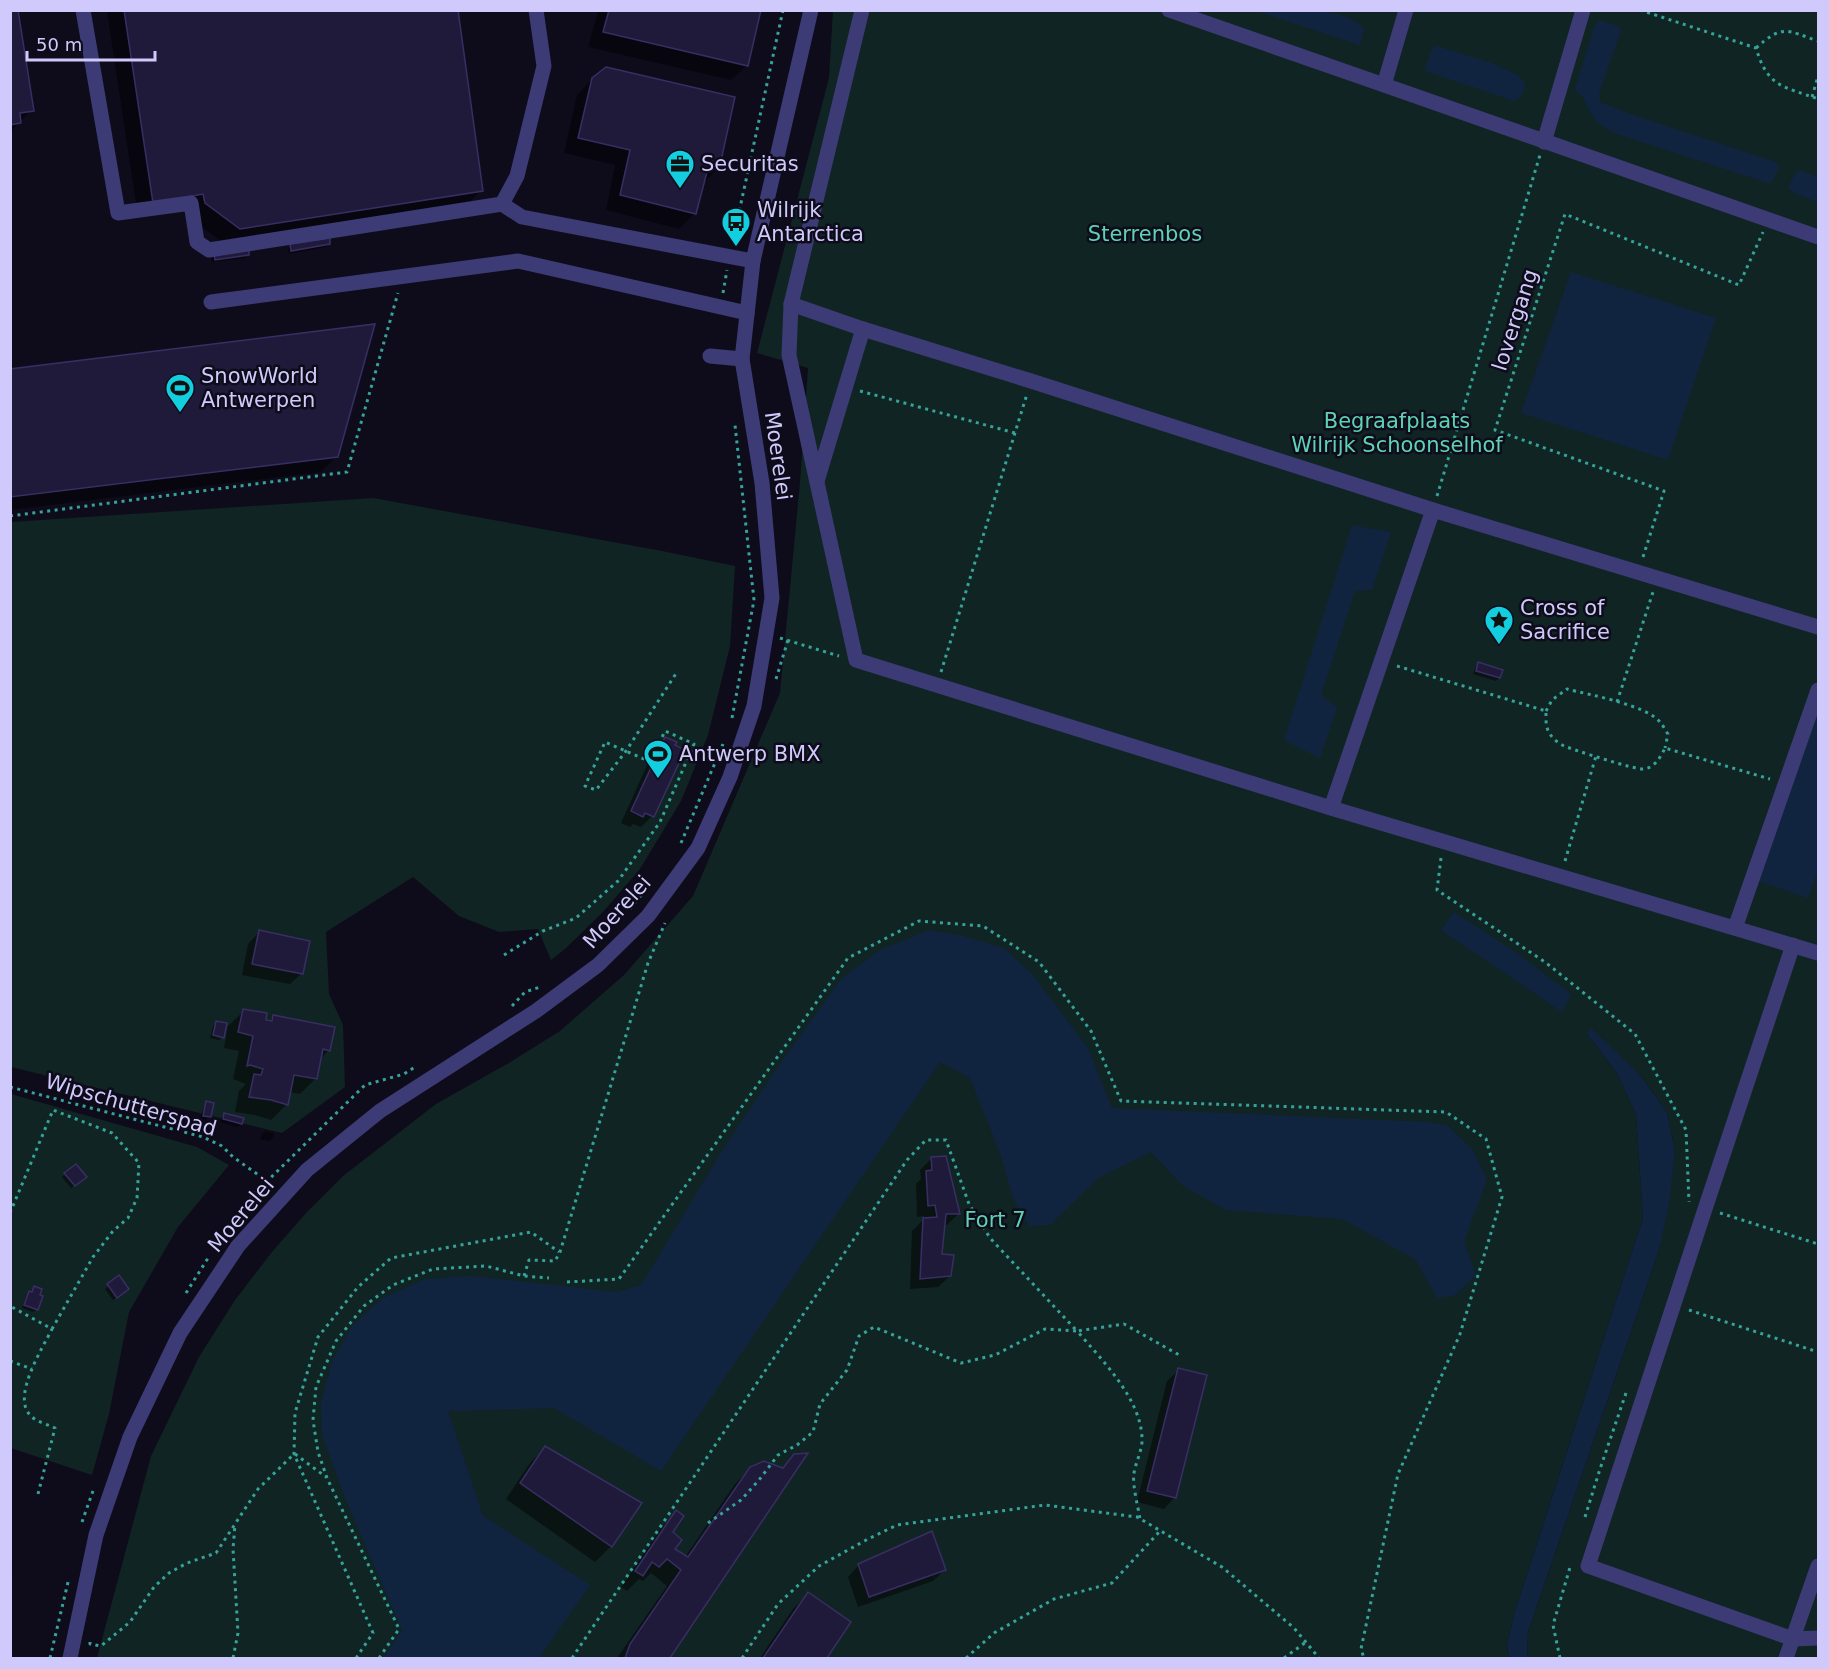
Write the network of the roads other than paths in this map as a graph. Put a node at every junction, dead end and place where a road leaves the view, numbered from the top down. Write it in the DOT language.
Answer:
graph roads {
  1 [pos="83,10"];
  2 [pos="536,10"];
  3 [pos="811,10"];
  4 [pos="862,10"];
  5 [pos="1169,10"];
  6 [pos="1406,10"];
  7 [pos="1584,10"];
  8 [pos="1384,85"];
  9 [pos="1544,142"];
  10 [pos="502,204"];
  11 [pos="1818,237"];
  12 [pos="753,261"];
  13 [pos="211,302"];
  14 [pos="791,304"];
  15 [pos="747,313"];
  16 [pos="863,329"];
  17 [pos="710,356"];
  18 [pos="742,359"];
  19 [pos="816,484"];
  20 [pos="1433,510"];
  21 [pos="1818,627"];
  22 [pos="1818,690"];
  23 [pos="1331,808"];
  24 [pos="1735,928"];
  25 [pos="1793,945"];
  26 [pos="1818,953"];
  27 [pos="1818,1566"];
  28 [pos="1818,1638"];
  29 [pos="1793,1639"];
  30 [pos="70,1659"];
  31 [pos="1786,1659"];
  1 -- 10 [label="street"];
  2 -- 10 [label="street"];
  3 -- 12 [label="street, Moerelei"];
  4 -- 14 [label="street"];
  5 -- 8 [label="street"];
  6 -- 8 [label="street"];
  7 -- 9 [label="street"];
  8 -- 9 [label="street"];
  9 -- 11 [label="street"];
  10 -- 12 [label="street"];
  12 -- 15 [label="street, Moerelei"];
  13 -- 15 [label="street"];
  14 -- 16 [label="street"];
  14 -- 19 [label="street"];
  15 -- 18 [label="street, Moerelei"];
  16 -- 19 [label="street"];
  16 -- 20 [label="street"];
  17 -- 18 [label="street"];
  18 -- 30 [label="street, Moerelei"];
  19 -- 23 [label="street"];
  20 -- 21 [label="street"];
  20 -- 23 [label="street"];
  22 -- 24 [label="street"];
  23 -- 24 [label="street"];
  24 -- 25 [label="street"];
  25 -- 26 [label="street"];
  25 -- 29 [label="street"];
  27 -- 29 [label="street"];
  28 -- 29 [label="street"];
  29 -- 31 [label="street"];
}
